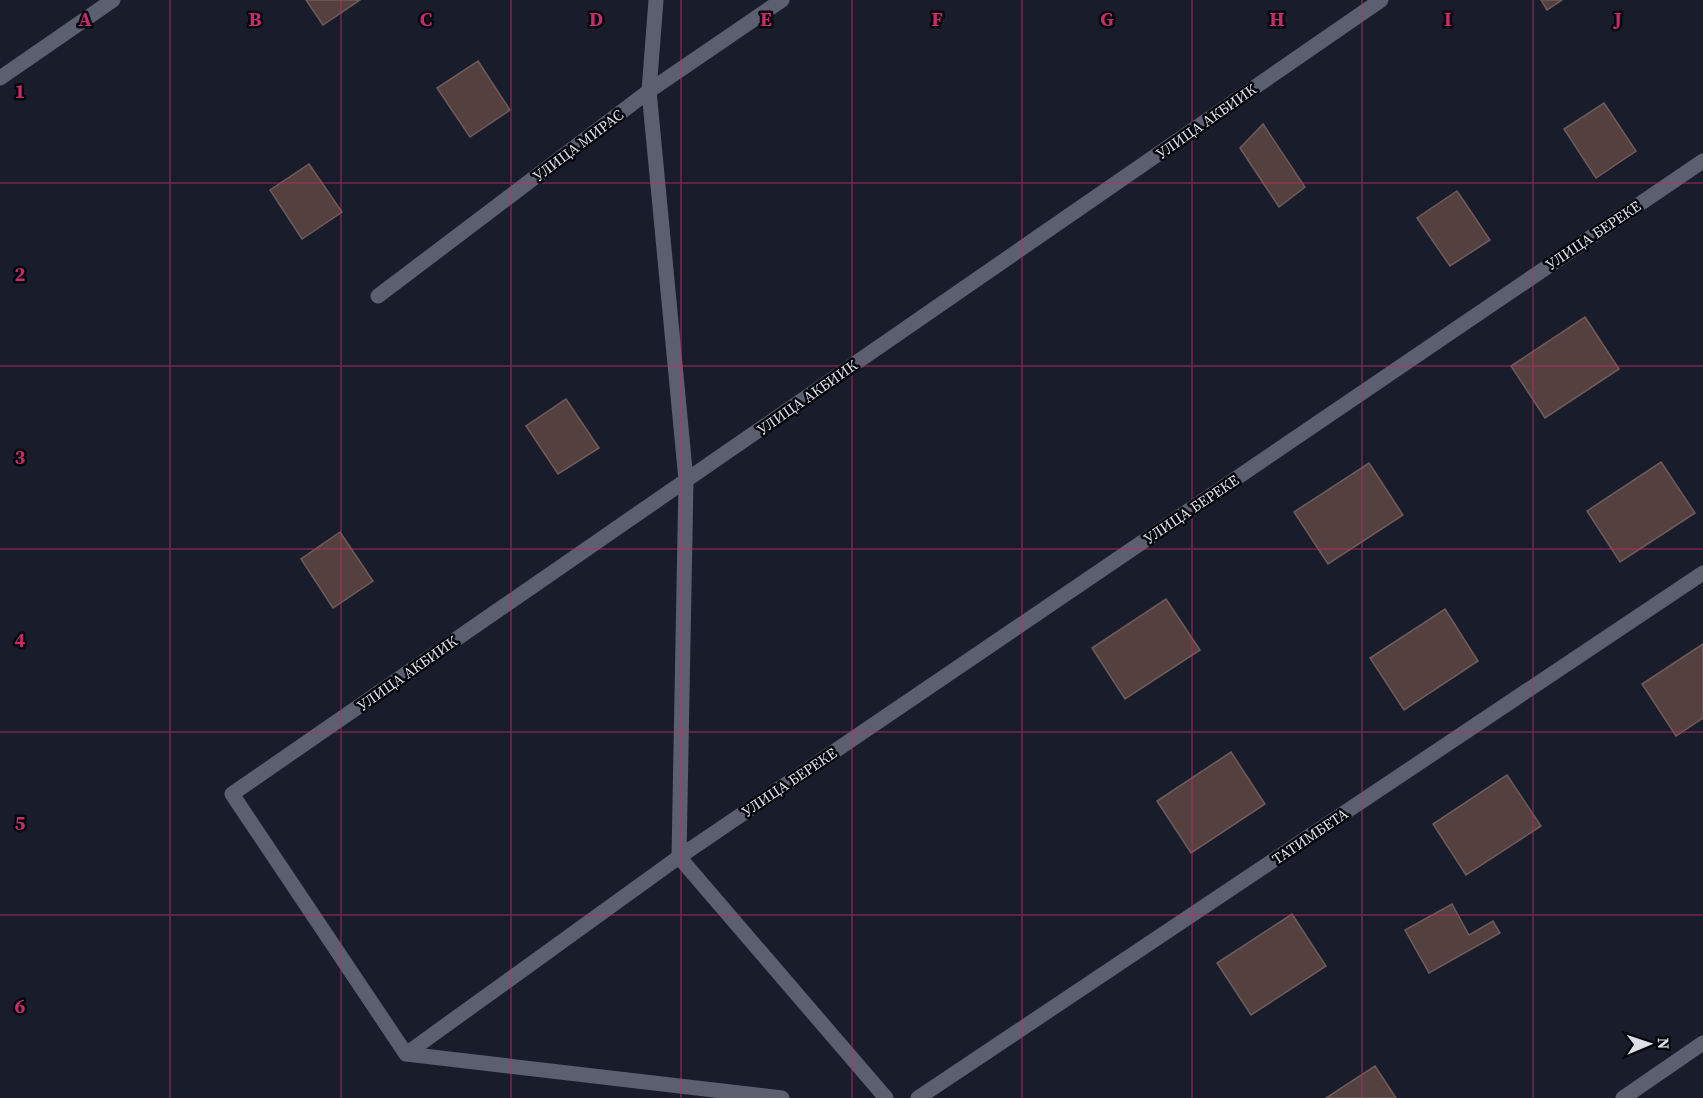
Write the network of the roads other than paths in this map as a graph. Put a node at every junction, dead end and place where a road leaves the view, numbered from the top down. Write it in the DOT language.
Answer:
graph roads {
  1 [pos="113,0"];
  2 [pos="656,0"];
  3 [pos="782,0"];
  4 [pos="1381,0"];
  5 [pos="0,78"];
  6 [pos="649,91"];
  7 [pos="1703,161"];
  8 [pos="378,296"];
  9 [pos="686,480"];
  10 [pos="1703,573"];
  11 [pos="680,857"];
  12 [pos="1703,1043"];
  13 [pos="406,1054"];
  14 [pos="782,1098"];
  15 [pos="886,1098"];
  16 [pos="918,1098"];
  17 [pos="1623,1098"];
  1 -- 5 [label="street"];
  2 -- 6 [label="street"];
  3 -- 6 [label="street, УЛИЦА МИРАС"];
  4 -- 9 [label="street, УЛИЦА АКБИИК"];
  6 -- 8 [label="street, УЛИЦА МИРАС"];
  6 -- 9 [label="street"];
  7 -- 11 [label="street, УЛИЦА БЕРЕКЕ"];
  9 -- 11 [label="street"];
  9 -- 13 [label="street, УЛИЦА АКБИИК"];
  10 -- 16 [label="street, ТАТИМБЕТА"];
  11 -- 13 [label="street, УЛИЦА БЕРЕКЕ"];
  11 -- 15 [label="street"];
  12 -- 17 [label="street"];
  13 -- 14 [label="street"];
}
